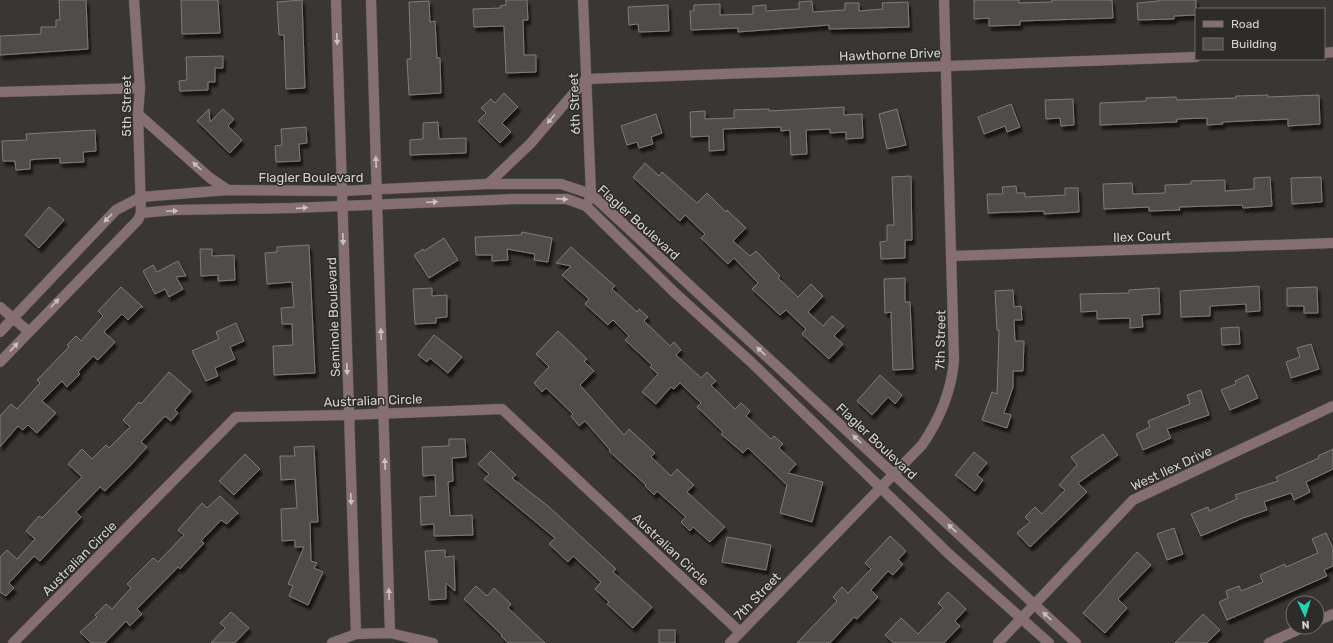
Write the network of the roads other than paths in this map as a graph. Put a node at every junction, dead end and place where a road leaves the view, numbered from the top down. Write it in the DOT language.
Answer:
graph roads {
  1 [pos="134,0"];
  2 [pos="336,0"];
  3 [pos="371,0"];
  4 [pos="583,0"];
  5 [pos="944,0"];
  6 [pos="1195,57"];
  7 [pos="946,65"];
  8 [pos="586,79"];
  9 [pos="140,88"];
  10 [pos="0,92"];
  11 [pos="138,114"];
  12 [pos="488,184"];
  13 [pos="377,189"];
  14 [pos="228,190"];
  15 [pos="342,191"];
  16 [pos="591,194"];
  17 [pos="141,197"];
  18 [pos="378,204"];
  19 [pos="342,205"];
  20 [pos="586,206"];
  21 [pos="141,213"];
  22 [pos="1333,243"];
  23 [pos="952,256"];
  24 [pos="0,307"];
  25 [pos="13,318"];
  26 [pos="28,331"];
  27 [pos="0,332"];
  28 [pos="0,362"];
  29 [pos="1333,406"];
  30 [pos="384,412"];
  31 [pos="348,415"];
  32 [pos="895,474"];
  33 [pos="882,488"];
  34 [pos="1034,604"];
  35 [pos="1021,618"];
  36 [pos="740,632"];
  37 [pos="390,633"];
  38 [pos="356,634"];
  39 [pos="1286,635"];
  40 [pos="13,643"];
  41 [pos="332,643"];
  42 [pos="433,643"];
  43 [pos="730,643"];
  44 [pos="998,643"];
  45 [pos="1049,643"];
  46 [pos="1076,643"];
  47 [pos="1269,643"];
  1 -- 9 [label="street, 5th Street"];
  2 -- 15 [label="street, Seminole Boulevard, one-way"];
  13 -- 3 [label="street, one-way"];
  4 -- 8 [label="street, 6th Street"];
  5 -- 7 [label="street, 7th Street"];
  6 -- 7 [label="street, Hawthorne Drive"];
  7 -- 8 [label="street, Hawthorne Drive"];
  7 -- 23 [label="street, 7th Street"];
  8 -- 12 [label="street, one-way"];
  8 -- 16 [label="street, 6th Street"];
  9 -- 10 [label="street"];
  9 -- 11 [label="street, 5th Street"];
  14 -- 11 [label="street, one-way"];
  11 -- 17 [label="street, 5th Street"];
  12 -- 13 [label="street, Flagler Boulevard"];
  12 -- 16 [label="street, Flagler Boulevard"];
  13 -- 15 [label="street, Flagler Boulevard"];
  13 -- 18 [label="street"];
  14 -- 15 [label="street, Flagler Boulevard"];
  14 -- 17 [label="street, Flagler Boulevard"];
  15 -- 19 [label="street, Seminole Boulevard"];
  16 -- 20 [label="street, 6th Street"];
  32 -- 16 [label="street, Flagler Boulevard, one-way"];
  17 -- 21 [label="street, 5th Street"];
  17 -- 25 [label="street, Flagler Boulevard, one-way"];
  18 -- 19 [label="street, Flagler Boulevard"];
  18 -- 20 [label="street, Flagler Boulevard, one-way"];
  30 -- 18 [label="street, one-way"];
  21 -- 19 [label="street, Flagler Boulevard, one-way"];
  19 -- 31 [label="street, Seminole Boulevard, one-way"];
  20 -- 33 [label="street, Flagler Boulevard"];
  26 -- 21 [label="street, one-way"];
  22 -- 23 [label="street, Ilex Court"];
  23 -- 32 [label="street, 7th Street"];
  24 -- 25 [label="street"];
  25 -- 26 [label="street"];
  25 -- 27 [label="street, Flagler Boulevard"];
  28 -- 26 [label="street, one-way"];
  29 -- 34 [label="street, West Ilex Drive"];
  30 -- 31 [label="street, Australian Circle"];
  30 -- 36 [label="street, Australian Circle"];
  37 -- 30 [label="street, one-way"];
  31 -- 38 [label="street, Seminole Boulevard, one-way"];
  31 -- 40 [label="street, Australian Circle"];
  32 -- 33 [label="street, 7th Street"];
  34 -- 32 [label="street, Flagler Boulevard, one-way"];
  33 -- 35 [label="street, Flagler Boulevard"];
  33 -- 36 [label="street, 7th Street"];
  34 -- 35 [label="street, West Ilex Drive"];
  46 -- 34 [label="street, Flagler Boulevard, one-way"];
  35 -- 44 [label="street, West Ilex Drive"];
  35 -- 45 [label="street, Flagler Boulevard"];
  36 -- 43 [label="street, 7th Street"];
  37 -- 38 [label="street"];
  37 -- 42 [label="street"];
  38 -- 41 [label="street"];
  39 -- 47 [label="street"];
}
